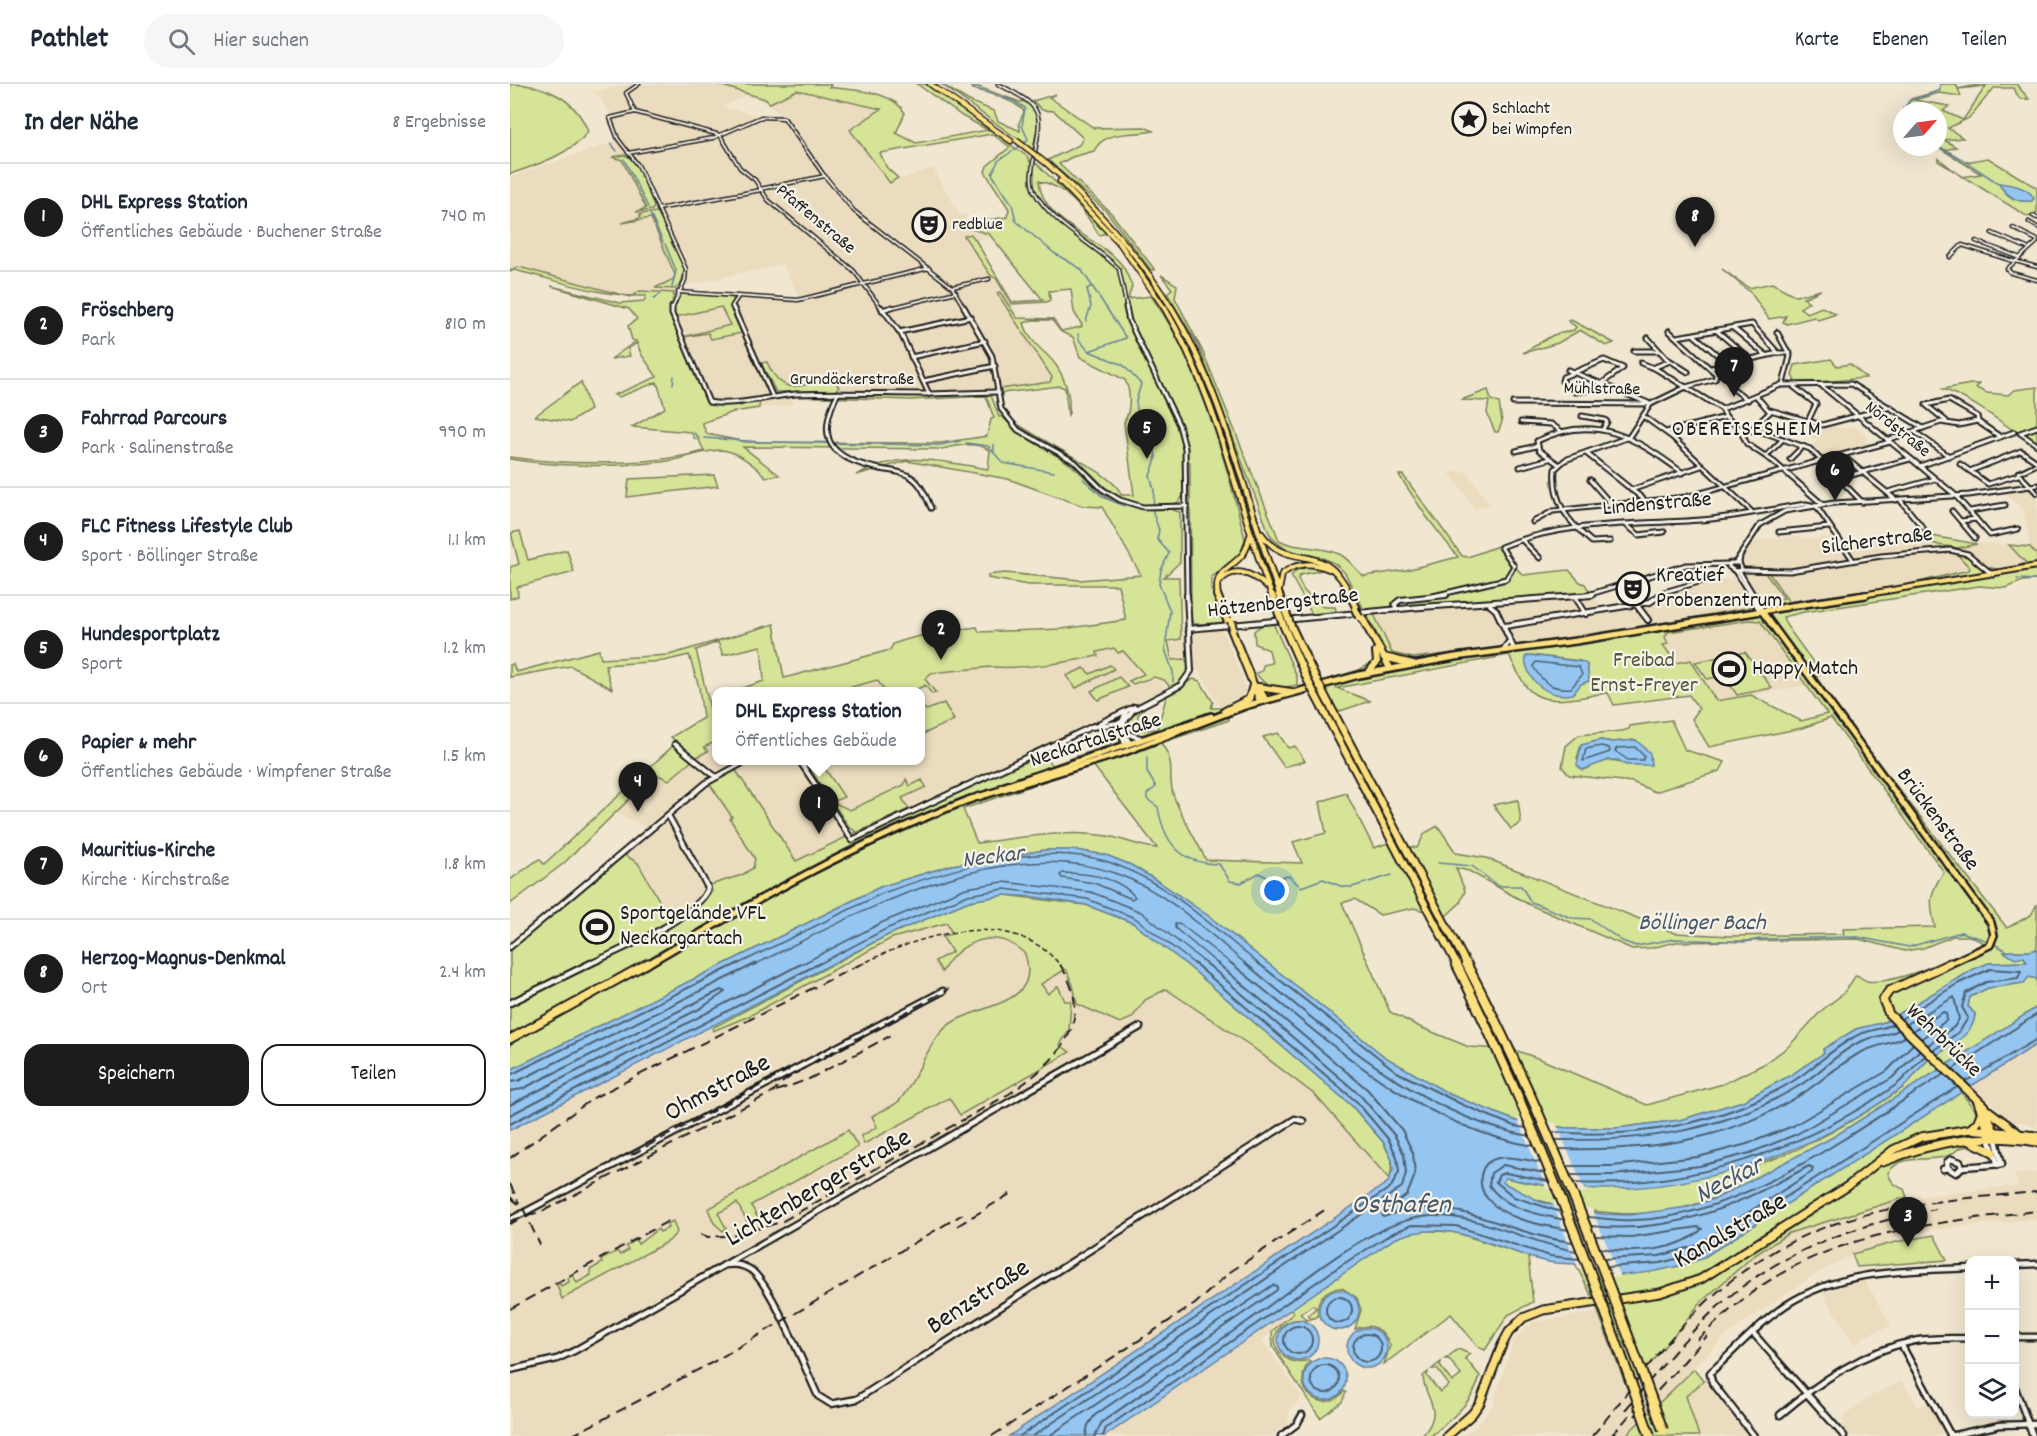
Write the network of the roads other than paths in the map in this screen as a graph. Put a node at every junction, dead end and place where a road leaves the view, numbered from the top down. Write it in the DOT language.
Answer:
graph roads {
  1 [pos="639,84"];
  2 [pos="930,84"];
  3 [pos="936,84"];
  4 [pos="998,84"];
  5 [pos="635,112"];
  6 [pos="720,135"];
  7 [pos="1014,141"];
  8 [pos="628,153"];
  9 [pos="825,176"];
  10 [pos="760,189"];
  11 [pos="658,209"];
  12 [pos="2033,216"];
  13 [pos="2037,218"];
  14 [pos="2029,222"];
  15 [pos="2037,227"];
  16 [pos="2013,228"];
  17 [pos="1992,233"];
  18 [pos="2037,233"];
  19 [pos="2030,237"];
  20 [pos="1976,241"];
  21 [pos="2037,241"];
  22 [pos="2028,248"];
  23 [pos="2018,256"];
  24 [pos="1950,257"];
  25 [pos="2014,261"];
  26 [pos="2037,267"];
  27 [pos="929,268"];
  28 [pos="989,279"];
  29 [pos="2037,280"];
  30 [pos="863,284"];
  31 [pos="951,287"];
  32 [pos="678,292"];
  33 [pos="956,292"];
  34 [pos="1159,293"];
  35 [pos="738,296"];
  36 [pos="882,310"];
  37 [pos="970,317"];
  38 [pos="1733,328"];
  39 [pos="1669,331"];
  40 [pos="1717,331"];
  41 [pos="899,332"];
  42 [pos="1777,333"];
  43 [pos="1693,335"];
  44 [pos="1676,337"];
  45 [pos="1648,338"];
  46 [pos="985,341"];
  47 [pos="1634,351"];
  48 [pos="1660,351"];
  49 [pos="1778,353"];
  50 [pos="1790,353"];
  51 [pos="1767,356"];
  52 [pos="911,357"];
  53 [pos="1751,359"];
  54 [pos="1670,361"];
  55 [pos="1641,363"];
  56 [pos="1728,364"];
  57 [pos="995,366"];
  58 [pos="1654,368"];
  59 [pos="1710,368"];
  60 [pos="1568,370"];
  61 [pos="1688,372"];
  62 [pos="1577,374"];
  63 [pos="923,381"];
  64 [pos="1601,384"];
  65 [pos="1782,385"];
  66 [pos="1822,386"];
  67 [pos="1686,387"];
  68 [pos="1793,387"];
  69 [pos="1732,388"];
  70 [pos="996,392"];
  71 [pos="838,393"];
  72 [pos="929,394"];
  73 [pos="772,395"];
  74 [pos="1756,397"];
  75 [pos="1748,400"];
  76 [pos="1513,403"];
  77 [pos="1650,404"];
  78 [pos="1892,407"];
  79 [pos="1722,409"];
  80 [pos="1770,410"];
  81 [pos="1582,416"];
  82 [pos="1643,416"];
  83 [pos="1858,416"];
  84 [pos="1726,417"];
  85 [pos="1808,421"];
  86 [pos="1521,422"];
  87 [pos="1946,422"];
  88 [pos="1977,422"];
  89 [pos="2037,427"];
  90 [pos="1739,428"];
  91 [pos="1923,428"];
  92 [pos="1602,429"];
  93 [pos="1752,429"];
  94 [pos="1561,432"];
  95 [pos="1665,432"];
  96 [pos="1915,432"];
  97 [pos="2014,432"];
  98 [pos="1999,436"];
  99 [pos="1629,437"];
  100 [pos="1783,439"];
  101 [pos="1889,441"];
  102 [pos="2037,444"];
  103 [pos="1536,446"];
  104 [pos="1803,446"];
  105 [pos="1516,451"];
  106 [pos="1586,453"];
  107 [pos="1766,456"];
  108 [pos="1843,456"];
  109 [pos="1949,457"];
  110 [pos="1549,459"];
  111 [pos="1790,459"];
  112 [pos="1910,459"];
  113 [pos="1821,462"];
  114 [pos="2037,463"];
  115 [pos="1558,464"];
  116 [pos="1960,464"];
  117 [pos="1702,466"];
  118 [pos="1919,466"];
  119 [pos="1520,467"];
  120 [pos="1785,471"];
  121 [pos="1863,471"];
  122 [pos="1970,471"];
  123 [pos="1683,473"];
  124 [pos="2018,475"];
  125 [pos="1836,479"];
  126 [pos="1935,479"];
  127 [pos="1590,480"];
  128 [pos="2037,485"];
  129 [pos="2030,486"];
  130 [pos="1727,487"];
  131 [pos="1631,490"];
  132 [pos="1888,492"];
  133 [pos="2037,494"];
  134 [pos="1956,496"];
  135 [pos="1898,500"];
  136 [pos="1647,502"];
  137 [pos="1862,502"];
  138 [pos="1822,504"];
  139 [pos="1612,505"];
  140 [pos="2004,505"];
  141 [pos="1187,506"];
  142 [pos="1816,506"];
  143 [pos="931,508"];
  144 [pos="1562,510"];
  145 [pos="1751,511"];
  146 [pos="1952,511"];
  147 [pos="1970,511"];
  148 [pos="1976,519"];
  149 [pos="1961,521"];
  150 [pos="1533,522"];
  151 [pos="1254,523"];
  152 [pos="1624,524"];
  153 [pos="1830,527"];
  154 [pos="1923,528"];
  155 [pos="1578,529"];
  156 [pos="2018,529"];
  157 [pos="1664,532"];
  158 [pos="1779,532"];
  159 [pos="1250,535"];
  160 [pos="1975,538"];
  161 [pos="1522,539"];
  162 [pos="1610,541"];
  163 [pos="1540,558"];
  164 [pos="1853,560"];
  165 [pos="1719,564"];
  166 [pos="1729,566"];
  167 [pos="2037,566"];
  168 [pos="1739,567"];
  169 [pos="1993,575"];
  170 [pos="1706,580"];
  171 [pos="1621,585"];
  172 [pos="1269,588"];
  173 [pos="1278,594"];
  174 [pos="1576,598"];
  175 [pos="1490,605"];
  176 [pos="1636,605"];
  177 [pos="1786,607"];
  178 [pos="1356,609"];
  179 [pos="1396,609"];
  180 [pos="1759,609"];
  181 [pos="1778,610"];
  182 [pos="1381,611"];
  183 [pos="1586,614"];
  184 [pos="1748,614"];
  185 [pos="1727,616"];
  186 [pos="1360,617"];
  187 [pos="1648,620"];
  188 [pos="1229,622"];
  189 [pos="1770,622"];
  190 [pos="1504,626"];
  191 [pos="1188,629"];
  192 [pos="1511,642"];
  193 [pos="1525,648"];
  194 [pos="1512,649"];
  195 [pos="1503,650"];
  196 [pos="1376,651"];
  197 [pos="1384,657"];
  198 [pos="1413,664"];
  199 [pos="1388,668"];
  200 [pos="1369,672"];
  201 [pos="1312,680"];
  202 [pos="1255,686"];
  203 [pos="1173,690"];
  204 [pos="1291,692"];
  205 [pos="1262,700"];
  206 [pos="1129,710"];
  207 [pos="1232,710"];
  208 [pos="1225,711"];
  209 [pos="1121,723"];
  210 [pos="1092,727"];
  211 [pos="1124,733"];
  212 [pos="1159,736"];
  213 [pos="1149,739"];
  214 [pos="675,744"];
  215 [pos="1129,746"];
  216 [pos="739,765"];
  217 [pos="802,765"];
  218 [pos="716,777"];
  219 [pos="968,800"];
  220 [pos="668,814"];
  221 [pos="510,948"];
  222 [pos="943,991"];
  223 [pos="510,1003"];
  224 [pos="1885,1010"];
  225 [pos="1140,1027"];
  226 [pos="525,1032"];
  227 [pos="512,1039"];
  228 [pos="1976,1098"];
  229 [pos="1985,1110"];
  230 [pos="1303,1120"];
  231 [pos="1970,1129"];
  232 [pos="1992,1133"];
  233 [pos="2018,1133"];
  234 [pos="2037,1136"];
  235 [pos="1961,1138"];
  236 [pos="2037,1142"];
  237 [pos="1993,1152"];
  238 [pos="1876,1165"];
  239 [pos="2000,1165"];
  240 [pos="1962,1167"];
  241 [pos="510,1220"];
  242 [pos="2037,1264"];
  243 [pos="724,1265"];
  244 [pos="2019,1265"];
  245 [pos="1965,1268"];
  246 [pos="1753,1333"];
  247 [pos="2019,1337"];
  248 [pos="2037,1337"];
  249 [pos="1965,1338"];
  250 [pos="1901,1344"];
  251 [pos="510,1370"];
  252 [pos="1806,1393"];
  253 [pos="2019,1398"];
  254 [pos="1302,1414"];
  255 [pos="1780,1415"];
  256 [pos="2029,1424"];
  257 [pos="2037,1425"];
  258 [pos="1664,1433"];
  259 [pos="1281,1436"];
  260 [pos="1447,1436"];
  261 [pos="1650,1436"];
  262 [pos="1754,1436"];
  263 [pos="1844,1436"];
  264 [pos="1950,1436"];
  265 [pos="2033,1436"];
  1 -- 5 [label="street"];
  2 -- 7 [label="highway"];
  3 -- 7 [label="highway"];
  4 -- 141 [label="street"];
  5 -- 6 [label="street"];
  5 -- 8 [label="street"];
  6 -- 8 [label="street"];
  6 -- 9 [label="street"];
  6 -- 10 [label="street, Pfaffenstraße"];
  7 -- 34 [label="highway, bridge"];
  8 -- 11 [label="street"];
  9 -- 10 [label="street"];
  9 -- 27 [label="street"];
  10 -- 11 [label="street"];
  10 -- 30 [label="street, Pfaffenstraße"];
  11 -- 32 [label="street"];
  12 -- 13 [label="street"];
  14 -- 15 [label="street"];
  16 -- 19 [label="street"];
  17 -- 22 [label="street"];
  18 -- 19 [label="street"];
  19 -- 21 [label="street"];
  20 -- 23 [label="street"];
  21 -- 22 [label="street"];
  22 -- 23 [label="street"];
  23 -- 25 [label="street"];
  24 -- 25 [label="street"];
  25 -- 26 [label="street"];
  25 -- 29 [label="street"];
  27 -- 30 [label="street"];
  27 -- 31 [label="street"];
  28 -- 31 [label="street"];
  30 -- 35 [label="street"];
  30 -- 36 [label="street, Pfaffenstraße"];
  31 -- 33 [label="street"];
  32 -- 35 [label="street"];
  32 -- 73 [label="street, Grundäckerstraße"];
  33 -- 36 [label="street"];
  33 -- 37 [label="street"];
  34 -- 151 [label="highway"];
  34 -- 159 [label="highway"];
  35 -- 73 [label="street"];
  36 -- 41 [label="street, Pfaffenstraße"];
  37 -- 41 [label="street"];
  37 -- 46 [label="street"];
  38 -- 40 [label="street"];
  38 -- 49 [label="street"];
  38 -- 51 [label="street"];
  39 -- 44 [label="street"];
  40 -- 43 [label="street"];
  40 -- 53 [label="street"];
  41 -- 52 [label="street, Pfaffenstraße"];
  42 -- 50 [label="street"];
  43 -- 44 [label="street"];
  43 -- 56 [label="street"];
  44 -- 59 [label="street"];
  45 -- 48 [label="street"];
  46 -- 52 [label="street"];
  46 -- 57 [label="street"];
  47 -- 48 [label="street"];
  48 -- 54 [label="street"];
  49 -- 50 [label="street"];
  49 -- 51 [label="street"];
  50 -- 65 [label="street"];
  51 -- 53 [label="street"];
  52 -- 63 [label="street, Pfaffenstraße"];
  53 -- 56 [label="street"];
  54 -- 58 [label="street"];
  54 -- 61 [label="street"];
  55 -- 58 [label="street"];
  56 -- 59 [label="street"];
  57 -- 63 [label="street"];
  57 -- 70 [label="street"];
  58 -- 67 [label="street"];
  59 -- 67 [label="street, Mühlstraße"];
  60 -- 62 [label="street"];
  62 -- 64 [label="street"];
  62 -- 64 [label="street"];
  62 -- 64 [label="street"];
  63 -- 72 [label="street, Pfaffenstraße"];
  64 -- 77 [label="street"];
  65 -- 68 [label="street"];
  65 -- 74 [label="street"];
  66 -- 68 [label="street"];
  66 -- 78 [label="street"];
  66 -- 83 [label="street, Nordstraße"];
  67 -- 77 [label="street, Mühlstraße"];
  67 -- 79 [label="street"];
  68 -- 85 [label="street"];
  69 -- 75 [label="street"];
  70 -- 72 [label="street, Grundäckerstraße"];
  70 -- 141 [label="street"];
  71 -- 72 [label="street, Grundäckerstraße"];
  71 -- 73 [label="street, Grundäckerstraße"];
  71 -- 143 [label="street"];
  74 -- 75 [label="street"];
  74 -- 80 [label="street"];
  75 -- 79 [label="street"];
  76 -- 77 [label="street, Mühlstraße"];
  77 -- 82 [label="street"];
  78 -- 83 [label="street"];
  78 -- 91 [label="street"];
  79 -- 84 [label="street"];
  80 -- 85 [label="street"];
  80 -- 93 [label="street"];
  81 -- 92 [label="street"];
  82 -- 95 [label="street"];
  82 -- 99 [label="street"];
  83 -- 85 [label="street"];
  83 -- 101 [label="street, Nordstraße"];
  84 -- 90 [label="street"];
  84 -- 95 [label="street"];
  86 -- 94 [label="street"];
  87 -- 88 [label="street"];
  87 -- 88 [label="street"];
  87 -- 91 [label="street"];
  88 -- 98 [label="street"];
  89 -- 102 [label="street"];
  90 -- 93 [label="street"];
  90 -- 107 [label="street"];
  91 -- 96 [label="street"];
  92 -- 94 [label="street"];
  92 -- 99 [label="street"];
  93 -- 100 [label="street"];
  94 -- 103 [label="street"];
  95 -- 117 [label="street"];
  96 -- 101 [label="street"];
  96 -- 109 [label="street"];
  97 -- 98 [label="street"];
  98 -- 109 [label="street"];
  99 -- 106 [label="street"];
  99 -- 123 [label="street"];
  100 -- 104 [label="street"];
  100 -- 107 [label="street"];
  101 -- 108 [label="street"];
  101 -- 112 [label="street, Nordstraße"];
  103 -- 105 [label="street"];
  103 -- 110 [label="street"];
  104 -- 111 [label="street"];
  104 -- 113 [label="street"];
  106 -- 115 [label="street"];
  106 -- 131 [label="street"];
  107 -- 120 [label="street"];
  108 -- 113 [label="street"];
  108 -- 121 [label="street"];
  109 -- 118 [label="street"];
  110 -- 115 [label="street"];
  110 -- 119 [label="street"];
  112 -- 118 [label="street, Nordstraße"];
  112 -- 121 [label="street"];
  113 -- 120 [label="street"];
  113 -- 125 [label="street"];
  114 -- 122 [label="street"];
  114 -- 124 [label="street"];
  115 -- 144 [label="street"];
  116 -- 122 [label="street"];
  117 -- 123 [label="street"];
  117 -- 130 [label="street"];
  118 -- 126 [label="street, Nordstraße"];
  120 -- 130 [label="street"];
  120 -- 138 [label="street"];
  121 -- 125 [label="street"];
  121 -- 132 [label="street"];
  122 -- 124 [label="street"];
  123 -- 131 [label="street"];
  124 -- 129 [label="street"];
  125 -- 137 [label="street"];
  126 -- 132 [label="street"];
  126 -- 134 [label="street, Nordstraße"];
  127 -- 139 [label="street"];
  128 -- 129 [label="street"];
  129 -- 133 [label="street"];
  129 -- 134 [label="street"];
  130 -- 136 [label="street"];
  130 -- 145 [label="street"];
  131 -- 136 [label="street"];
  132 -- 135 [label="street"];
  134 -- 135 [label="street"];
  134 -- 147 [label="street, Nordstraße"];
  135 -- 137 [label="street"];
  135 -- 154 [label="street"];
  136 -- 139 [label="street"];
  137 -- 138 [label="street"];
  138 -- 142 [label="street"];
  139 -- 144 [label="street"];
  140 -- 147 [label="street"];
  141 -- 191 [label="street"];
  142 -- 145 [label="street, Lindenstraße"];
  142 -- 153 [label="street"];
  142 -- 168 [label="street"];
  144 -- 150 [label="street"];
  144 -- 155 [label="street"];
  145 -- 152 [label="street, Lindenstraße"];
  146 -- 149 [label="street"];
  147 -- 148 [label="street, Nordstraße"];
  148 -- 149 [label="street"];
  148 -- 156 [label="street, Nordstraße"];
  149 -- 160 [label="street"];
  151 -- 173 [label="highway"];
  151 -- 178 [label="highway"];
  152 -- 155 [label="street, Lindenstraße"];
  152 -- 157 [label="street"];
  153 -- 158 [label="street"];
  153 -- 164 [label="street"];
  155 -- 161 [label="street, Lindenstraße"];
  155 -- 162 [label="street"];
  159 -- 172 [label="highway"];
  159 -- 188 [label="highway"];
  161 -- 163 [label="street"];
  161 -- 179 [label="street, Lindenstraße"];
  164 -- 168 [label="street, Silcherstraße"];
  164 -- 169 [label="street, Silcherstraße"];
  165 -- 166 [label="street"];
  165 -- 171 [label="street"];
  166 -- 168 [label="street, Silcherstraße"];
  166 -- 168 [label="street"];
  167 -- 169 [label="main road"];
  168 -- 180 [label="street, Brückenstraße"];
  168 -- 180 [label="street, Brückenstraße"];
  169 -- 177 [label="main road"];
  170 -- 176 [label="street"];
  171 -- 174 [label="street"];
  171 -- 176 [label="street"];
  172 -- 188 [label="highway"];
  172 -- 201 [label="highway, bridge"];
  173 -- 178 [label="highway"];
  173 -- 201 [label="highway, bridge"];
  174 -- 175 [label="street"];
  174 -- 183 [label="street"];
  175 -- 179 [label="street"];
  175 -- 190 [label="street"];
  176 -- 183 [label="street"];
  176 -- 187 [label="street"];
  177 -- 180 [label="main road"];
  177 -- 181 [label="main road"];
  178 -- 186 [label="highway, bridge"];
  179 -- 182 [label="street"];
  180 -- 181 [label="main road"];
  180 -- 184 [label="main road"];
  180 -- 185 [label="main road"];
  180 -- 189 [label="main road, Brückenstraße"];
  181 -- 189 [label="main road"];
  182 -- 191 [label="street, Hätzenbergstraße"];
  183 -- 190 [label="street"];
  184 -- 185 [label="main road"];
  184 -- 189 [label="main road"];
  185 -- 193 [label="main road, Neckartalstraße"];
  186 -- 196 [label="highway"];
  186 -- 197 [label="highway"];
  188 -- 202 [label="highway, bridge"];
  189 -- 224 [label="main road, Brückenstraße"];
  190 -- 192 [label="street"];
  191 -- 203 [label="street"];
  192 -- 193 [label="street"];
  192 -- 194 [label="street"];
  192 -- 195 [label="street"];
  193 -- 194 [label="main road, Neckartalstraße"];
  194 -- 195 [label="main road, Neckartalstraße"];
  195 -- 198 [label="main road, Neckartalstraße"];
  196 -- 199 [label="highway"];
  196 -- 200 [label="highway"];
  197 -- 198 [label="highway"];
  197 -- 199 [label="highway"];
  198 -- 199 [label="main road, Neckartalstraße"];
  199 -- 200 [label="main road, Neckartalstraße"];
  200 -- 204 [label="main road, Neckartalstraße"];
  201 -- 258 [label="highway, bridge"];
  201 -- 261 [label="highway, bridge"];
  202 -- 204 [label="highway"];
  202 -- 205 [label="highway"];
  202 -- 208 [label="highway"];
  203 -- 206 [label="street"];
  203 -- 209 [label="street"];
  204 -- 205 [label="main road, Neckartalstraße"];
  205 -- 207 [label="main road, Neckartalstraße"];
  206 -- 209 [label="street"];
  206 -- 210 [label="street"];
  207 -- 208 [label="main road, Neckartalstraße"];
  207 -- 212 [label="main road, Neckartalstraße"];
  208 -- 212 [label="main road, Neckartalstraße"];
  209 -- 210 [label="street"];
  209 -- 211 [label="street"];
  209 -- 215 [label="street"];
  210 -- 217 [label="street"];
  211 -- 213 [label="street"];
  211 -- 215 [label="street"];
  212 -- 213 [label="main road, Neckartalstraße"];
  213 -- 215 [label="main road, Neckartalstraße"];
  214 -- 218 [label="street"];
  215 -- 219 [label="main road, Neckartalstraße"];
  216 -- 218 [label="street"];
  218 -- 220 [label="street"];
  219 -- 226 [label="main road, Neckartalstraße"];
  220 -- 221 [label="street"];
  220 -- 223 [label="street"];
  222 -- 241 [label="street, Ohmstraße"];
  224 -- 228 [label="main road, Wehrbrücke"];
  225 -- 243 [label="street, Lichtenbergerstraße"];
  226 -- 227 [label="main road, Neckartalstraße"];
  228 -- 229 [label="main road"];
  229 -- 231 [label="main road"];
  229 -- 232 [label="main road"];
  229 -- 233 [label="main road"];
  230 -- 243 [label="street, Benzstraße"];
  231 -- 232 [label="main road, Kanalstraße"];
  231 -- 238 [label="main road, Kanalstraße"];
  232 -- 233 [label="main road"];
  232 -- 235 [label="main road, Kanalstraße"];
  232 -- 236 [label="main road"];
  232 -- 237 [label="street"];
  232 -- 239 [label="street"];
  233 -- 234 [label="main road"];
  235 -- 237 [label="main road"];
  235 -- 238 [label="main road, Kanalstraße"];
  237 -- 239 [label="street"];
  238 -- 260 [label="main road, Kanalstraße"];
  239 -- 240 [label="street"];
  240 -- 240 [label="street"];
  242 -- 244 [label="street"];
  243 -- 251 [label="street, Lichtenbergerstraße"];
  245 -- 246 [label="street"];
  246 -- 252 [label="street"];
  246 -- 262 [label="street"];
  247 -- 248 [label="street"];
  249 -- 250 [label="street"];
  250 -- 252 [label="street"];
  250 -- 264 [label="street"];
  252 -- 255 [label="street"];
  252 -- 263 [label="street"];
  253 -- 256 [label="street"];
  254 -- 259 [label="street"];
  256 -- 257 [label="street"];
  256 -- 264 [label="street"];
  256 -- 265 [label="street"];
}
